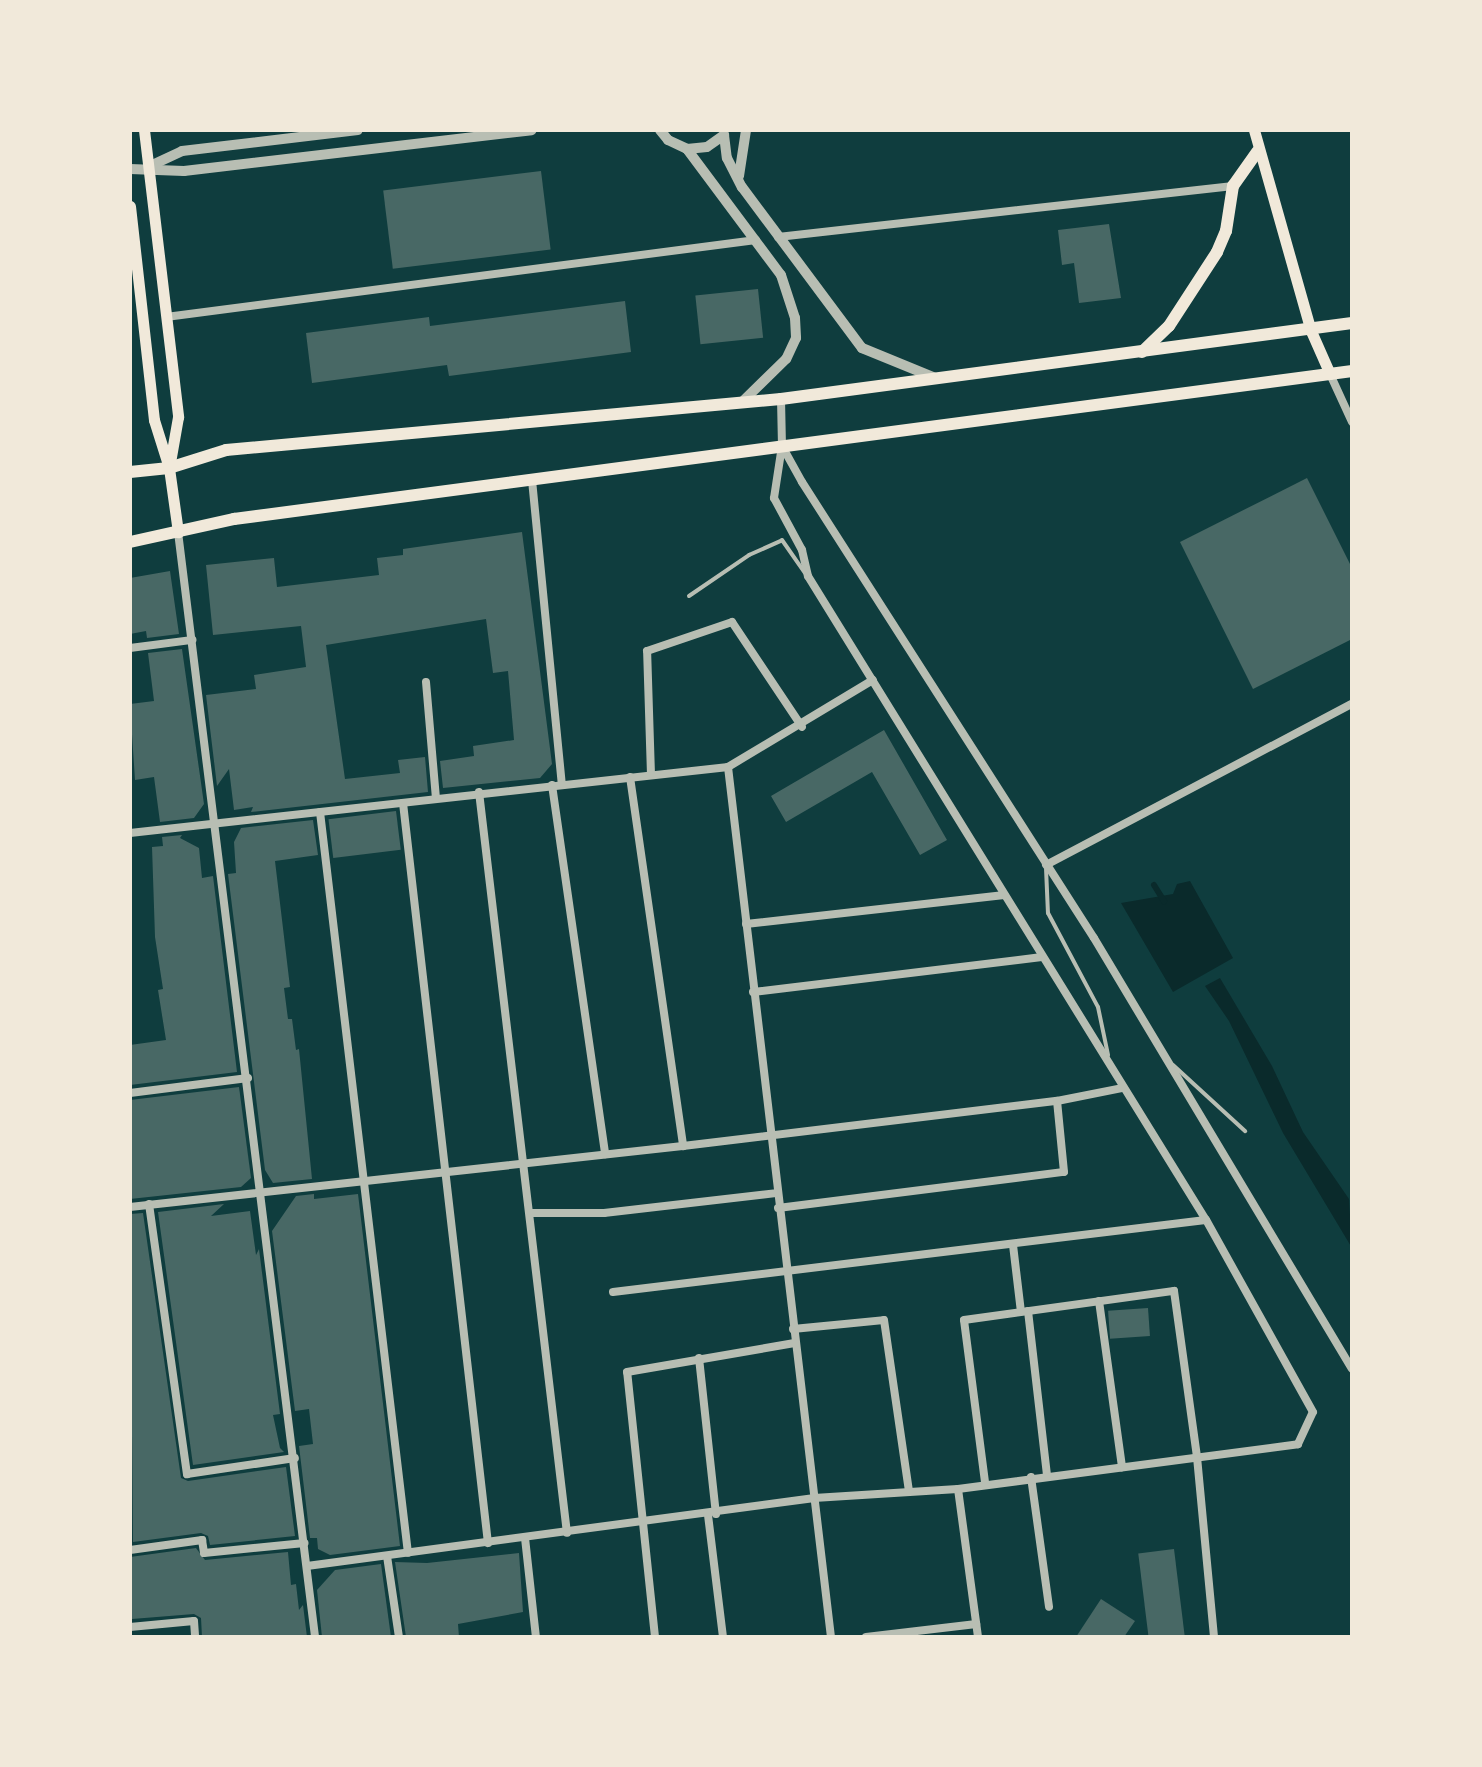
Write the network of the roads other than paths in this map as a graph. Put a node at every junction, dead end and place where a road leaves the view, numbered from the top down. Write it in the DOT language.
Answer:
graph roads {
  1 [pos="144,130"];
  2 [pos="358,130"];
  3 [pos="532,130"];
  4 [pos="746,130"];
  5 [pos="1254,130"];
  6 [pos="658,131"];
  7 [pos="310,133"];
  8 [pos="726,133"];
  9 [pos="687,149"];
  10 [pos="1257,152"];
  11 [pos="149,167"];
  12 [pos="130,169"];
  13 [pos="739,177"];
  14 [pos="1234,186"];
  15 [pos="130,206"];
  16 [pos="778,238"];
  17 [pos="756,240"];
  18 [pos="798,264"];
  19 [pos="781,274"];
  20 [pos="166,317"];
  21 [pos="136,320"];
  22 [pos="1352,324"];
  23 [pos="1311,331"];
  24 [pos="1142,352"];
  25 [pos="1352,371"];
  26 [pos="1330,374"];
  27 [pos="936,378"];
  28 [pos="781,399"];
  29 [pos="744,400"];
  30 [pos="1352,422"];
  31 [pos="782,446"];
  32 [pos="169,468"];
  33 [pos="130,472"];
  34 [pos="532,480"];
  35 [pos="178,532"];
  36 [pos="130,542"];
  37 [pos="808,576"];
  38 [pos="690,596"];
  39 [pos="192,640"];
  40 [pos="130,648"];
  41 [pos="873,680"];
  42 [pos="426,682"];
  43 [pos="1352,704"];
  44 [pos="802,727"];
  45 [pos="728,767"];
  46 [pos="651,775"];
  47 [pos="630,777"];
  48 [pos="557,784"];
  49 [pos="479,792"];
  50 [pos="436,798"];
  51 [pos="403,803"];
  52 [pos="320,812"];
  53 [pos="216,823"];
  54 [pos="130,833"];
  55 [pos="1046,865"];
  56 [pos="1004,895"];
  57 [pos="746,924"];
  58 [pos="1042,957"];
  59 [pos="753,992"];
  60 [pos="1166,1059"];
  61 [pos="1110,1070"];
  62 [pos="248,1078"];
  63 [pos="1122,1088"];
  64 [pos="130,1093"];
  65 [pos="1056,1101"];
  66 [pos="1245,1131"];
  67 [pos="769,1134"];
  68 [pos="683,1146"];
  69 [pos="604,1154"];
  70 [pos="525,1162"];
  71 [pos="447,1170"];
  72 [pos="361,1179"];
  73 [pos="258,1190"];
  74 [pos="776,1194"];
  75 [pos="150,1204"];
  76 [pos="130,1206"];
  77 [pos="778,1208"];
  78 [pos="531,1213"];
  79 [pos="1206,1220"];
  80 [pos="1013,1245"];
  81 [pos="786,1270"];
  82 [pos="612,1292"];
  83 [pos="1099,1301"];
  84 [pos="1025,1311"];
  85 [pos="793,1329"];
  86 [pos="795,1343"];
  87 [pos="699,1358"];
  88 [pos="1352,1369"];
  89 [pos="1197,1457"];
  90 [pos="295,1458"];
  91 [pos="1122,1466"];
  92 [pos="1047,1476"];
  93 [pos="1031,1477"];
  94 [pos="986,1482"];
  95 [pos="958,1488"];
  96 [pos="909,1491"];
  97 [pos="814,1498"];
  98 [pos="712,1514"];
  99 [pos="640,1523"];
  100 [pos="567,1532"];
  101 [pos="526,1538"];
  102 [pos="304,1543"];
  103 [pos="488,1543"];
  104 [pos="130,1550"];
  105 [pos="408,1553"];
  106 [pos="387,1556"];
  107 [pos="307,1566"];
  108 [pos="1049,1606"];
  109 [pos="976,1624"];
  110 [pos="130,1627"];
  111 [pos="195,1637"];
  112 [pos="315,1637"];
  113 [pos="399,1637"];
  114 [pos="536,1637"];
  115 [pos="655,1637"];
  116 [pos="724,1637"];
  117 [pos="831,1637"];
  118 [pos="866,1637"];
  119 [pos="978,1637"];
  120 [pos="1214,1637"];
  1 -- 11 [label="main road"];
  2 -- 7 [label="street"];
  3 -- 11 [label="street"];
  4 -- 13 [label="street"];
  5 -- 10 [label="main road"];
  6 -- 9 [label="street"];
  7 -- 11 [label="street"];
  8 -- 9 [label="street"];
  8 -- 13 [label="street"];
  9 -- 17 [label="street"];
  10 -- 14 [label="main road"];
  10 -- 23 [label="main road"];
  11 -- 12 [label="street"];
  11 -- 20 [label="main road"];
  13 -- 16 [label="street"];
  14 -- 16 [label="street"];
  14 -- 24 [label="main road"];
  15 -- 21 [label="main road"];
  16 -- 18 [label="street"];
  17 -- 19 [label="street"];
  17 -- 20 [label="street"];
  18 -- 19 [label="street"];
  18 -- 27 [label="street"];
  19 -- 29 [label="street"];
  20 -- 32 [label="main road"];
  21 -- 32 [label="main road"];
  22 -- 23 [label="main road"];
  23 -- 24 [label="main road"];
  23 -- 26 [label="main road"];
  24 -- 27 [label="main road"];
  25 -- 26 [label="main road"];
  26 -- 30 [label="street"];
  26 -- 31 [label="main road"];
  27 -- 28 [label="main road"];
  28 -- 29 [label="main road"];
  28 -- 31 [label="street"];
  29 -- 32 [label="main road"];
  31 -- 34 [label="main road"];
  31 -- 37 [label="street"];
  31 -- 55 [label="street"];
  32 -- 33 [label="main road"];
  32 -- 35 [label="main road"];
  34 -- 35 [label="main road"];
  34 -- 48 [label="street"];
  35 -- 36 [label="main road"];
  35 -- 39 [label="street"];
  37 -- 38 [label="lane"];
  37 -- 41 [label="street"];
  39 -- 40 [label="street"];
  39 -- 53 [label="street"];
  41 -- 44 [label="street"];
  41 -- 56 [label="street"];
  42 -- 50 [label="street"];
  43 -- 55 [label="street"];
  44 -- 45 [label="street"];
  44 -- 46 [label="street"];
  45 -- 46 [label="street"];
  45 -- 57 [label="street"];
  46 -- 47 [label="street"];
  47 -- 48 [label="street"];
  47 -- 68 [label="street"];
  48 -- 49 [label="street"];
  48 -- 69 [label="street"];
  49 -- 50 [label="street"];
  49 -- 70 [label="street"];
  50 -- 51 [label="street"];
  51 -- 52 [label="street"];
  51 -- 71 [label="street"];
  52 -- 53 [label="street"];
  52 -- 72 [label="street"];
  53 -- 54 [label="street"];
  53 -- 62 [label="street"];
  55 -- 60 [label="street"];
  55 -- 61 [label="lane"];
  56 -- 57 [label="street"];
  56 -- 58 [label="street"];
  57 -- 59 [label="street"];
  58 -- 59 [label="street"];
  58 -- 61 [label="street"];
  59 -- 67 [label="street"];
  60 -- 66 [label="lane"];
  60 -- 88 [label="street"];
  61 -- 63 [label="street"];
  62 -- 64 [label="street"];
  62 -- 73 [label="street"];
  63 -- 65 [label="street"];
  63 -- 79 [label="street"];
  65 -- 67 [label="street"];
  65 -- 77 [label="street"];
  67 -- 68 [label="street"];
  67 -- 74 [label="street"];
  68 -- 69 [label="street"];
  69 -- 70 [label="street"];
  70 -- 71 [label="street"];
  70 -- 78 [label="street"];
  71 -- 72 [label="street"];
  71 -- 103 [label="street"];
  72 -- 73 [label="street"];
  72 -- 105 [label="street"];
  73 -- 75 [label="street"];
  73 -- 90 [label="street"];
  74 -- 77 [label="street"];
  74 -- 78 [label="street"];
  75 -- 76 [label="street"];
  75 -- 90 [label="street"];
  77 -- 81 [label="street"];
  78 -- 100 [label="street"];
  79 -- 80 [label="street"];
  79 -- 89 [label="street"];
  80 -- 81 [label="street"];
  80 -- 84 [label="street"];
  81 -- 82 [label="street"];
  81 -- 85 [label="street"];
  83 -- 84 [label="street"];
  83 -- 89 [label="street"];
  83 -- 91 [label="street"];
  84 -- 92 [label="street"];
  84 -- 94 [label="street"];
  85 -- 86 [label="street"];
  85 -- 96 [label="street"];
  86 -- 87 [label="street"];
  86 -- 97 [label="street"];
  87 -- 98 [label="street"];
  87 -- 99 [label="street"];
  89 -- 91 [label="street"];
  89 -- 120 [label="street"];
  90 -- 102 [label="street"];
  91 -- 92 [label="street"];
  92 -- 93 [label="street"];
  93 -- 94 [label="street"];
  93 -- 108 [label="street"];
  94 -- 95 [label="street"];
  95 -- 96 [label="street"];
  95 -- 109 [label="street"];
  96 -- 97 [label="street"];
  97 -- 98 [label="street"];
  97 -- 117 [label="street"];
  98 -- 99 [label="street"];
  98 -- 116 [label="street"];
  99 -- 100 [label="street"];
  99 -- 115 [label="street"];
  100 -- 101 [label="street"];
  101 -- 103 [label="street"];
  101 -- 114 [label="street"];
  102 -- 104 [label="street"];
  102 -- 107 [label="street"];
  103 -- 105 [label="street"];
  105 -- 106 [label="street"];
  106 -- 107 [label="street"];
  106 -- 113 [label="street"];
  107 -- 112 [label="street"];
  109 -- 118 [label="street"];
  109 -- 119 [label="street"];
  110 -- 111 [label="street"];
}
